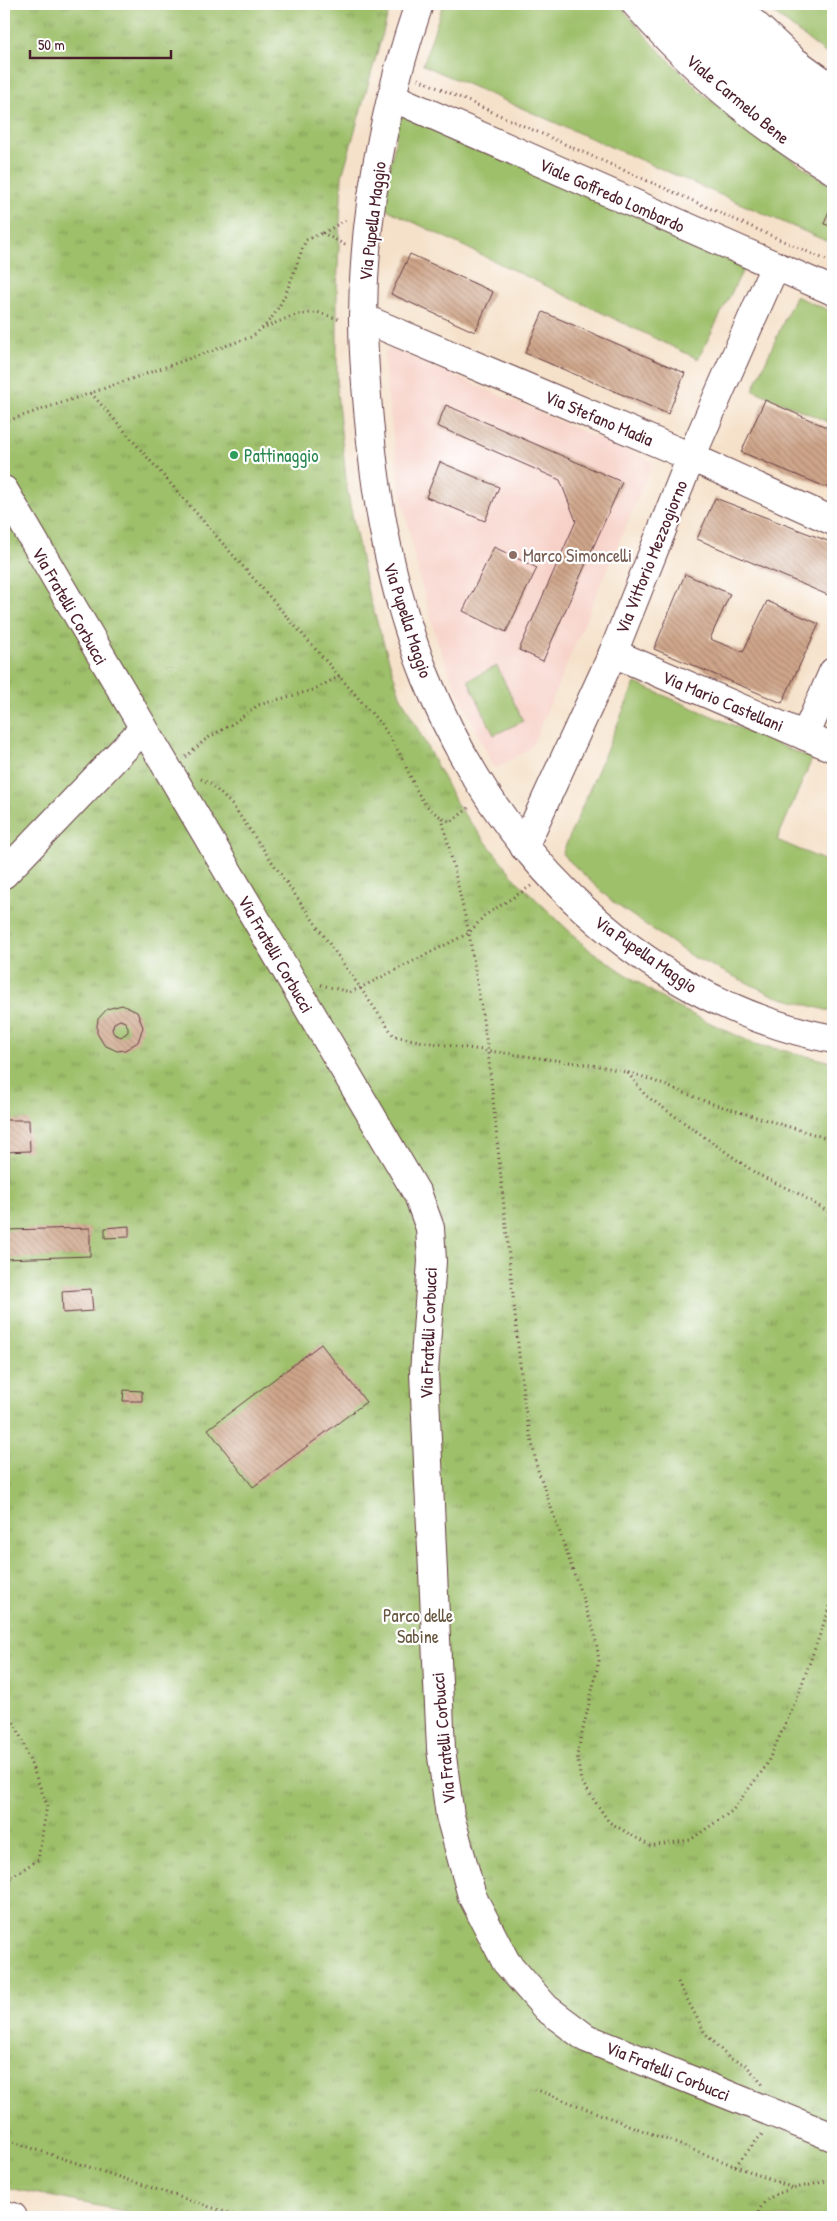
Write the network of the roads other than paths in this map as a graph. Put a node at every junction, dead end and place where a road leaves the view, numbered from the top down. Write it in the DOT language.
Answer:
graph roads {
  1 [pos="419,4"];
  2 [pos="733,4"];
  3 [pos="651,9"];
  4 [pos="700,11"];
  5 [pos="833,88"];
  6 [pos="392,97"];
  7 [pos="833,114"];
  8 [pos="833,144"];
  9 [pos="833,170"];
  10 [pos="775,266"];
  11 [pos="833,291"];
  12 [pos="347,319"];
  13 [pos="691,458"];
  14 [pos="4,490"];
  15 [pos="833,521"];
  16 [pos="613,653"];
  17 [pos="833,672"];
  18 [pos="143,729"];
  19 [pos="805,736"];
  20 [pos="833,748"];
  21 [pos="524,847"];
  22 [pos="4,874"];
  23 [pos="833,1039"];
  24 [pos="833,2137"];
  25 [pos="4,2215"];
  26 [pos="13,2217"];
  1 -- 6 [label="street, Via Pupella Maggio"];
  2 -- 5 [label="street"];
  3 -- 4 [label="street, Viale Carmelo Bene"];
  3 -- 9 [label="street, Viale Carmelo Bene"];
  4 -- 7 [label="street"];
  4 -- 8 [label="street, Viale Carmelo Bene"];
  6 -- 10 [label="street, Viale Goffredo Lombardo"];
  6 -- 12 [label="street, Via Pupella Maggio"];
  10 -- 11 [label="street, Viale Goffredo Lombardo"];
  10 -- 13 [label="street, Via Vittorio Mezzogiorno"];
  12 -- 13 [label="street, Via Stefano Madia"];
  12 -- 21 [label="street, Via Pupella Maggio"];
  13 -- 15 [label="street, Via Stefano Madia"];
  13 -- 16 [label="street, Via Vittorio Mezzogiorno"];
  14 -- 18 [label="street, Via Fratelli Corbucci"];
  16 -- 19 [label="street, Via Mario Castellani"];
  16 -- 21 [label="street, Via Vittorio Mezzogiorno"];
  17 -- 19 [label="street"];
  18 -- 22 [label="street"];
  18 -- 24 [label="street, Via Fratelli Corbucci"];
  19 -- 20 [label="street, Via Mario Castellani"];
  21 -- 23 [label="street, Via Pupella Maggio"];
  25 -- 26 [label="street"];
}
